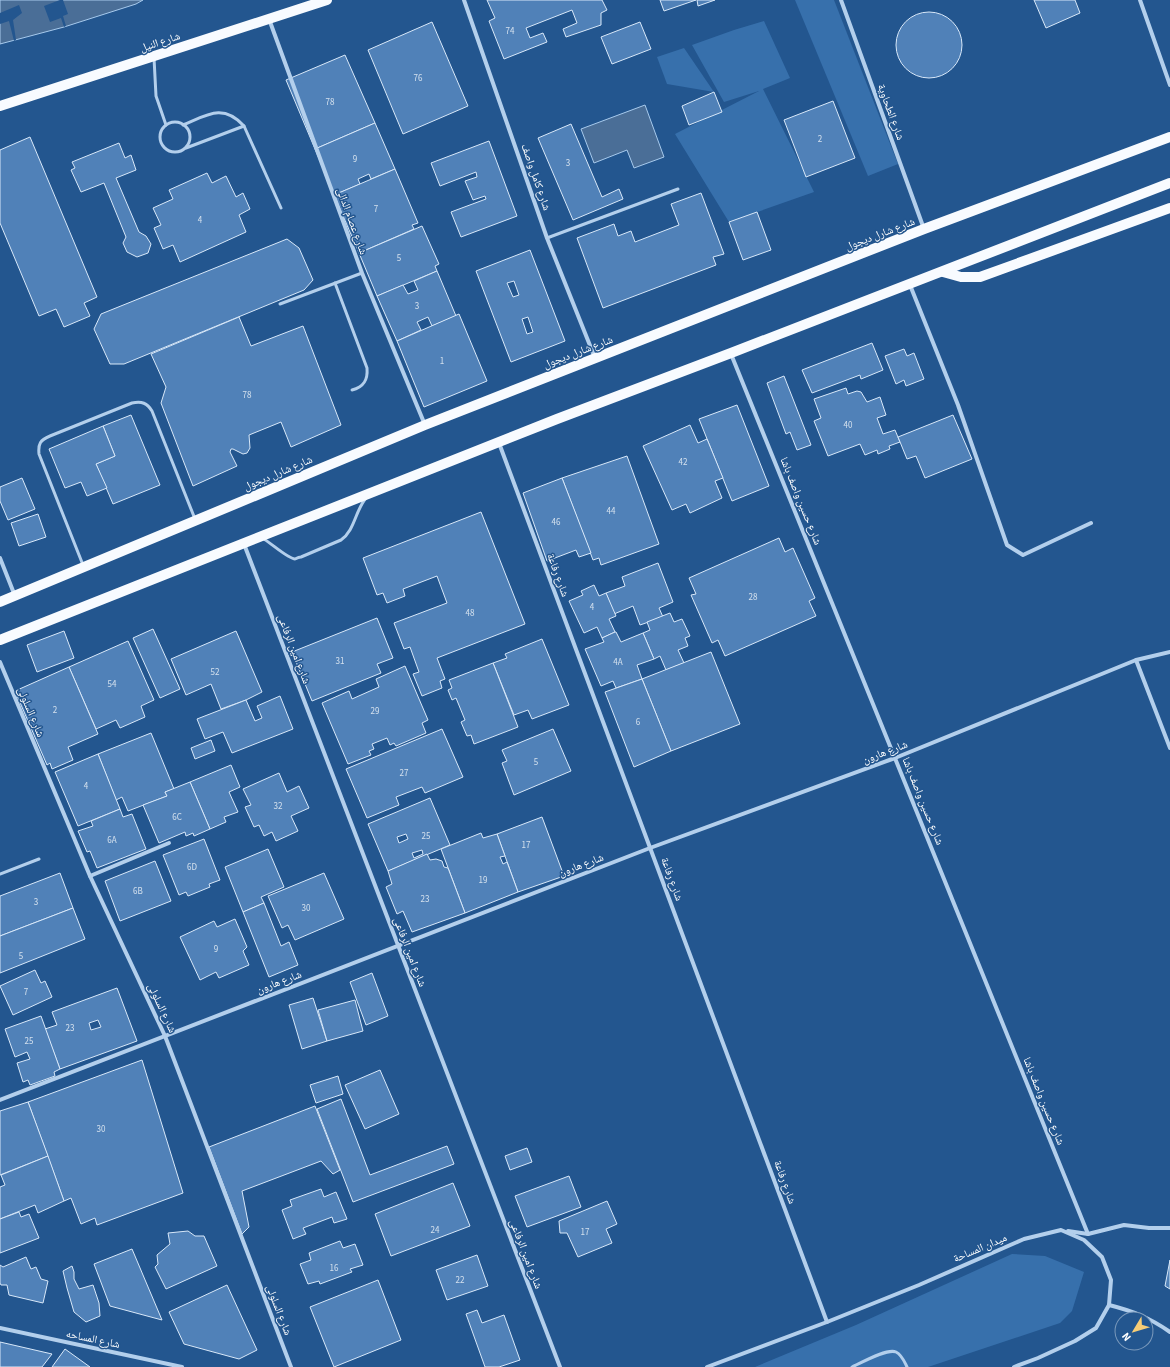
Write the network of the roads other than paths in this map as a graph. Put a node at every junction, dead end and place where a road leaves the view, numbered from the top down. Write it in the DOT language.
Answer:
graph roads {
  1 [pos="327,0"];
  2 [pos="464,0"];
  3 [pos="841,0"];
  4 [pos="1140,0"];
  5 [pos="269,19"];
  6 [pos="154,56"];
  7 [pos="1170,85"];
  8 [pos="0,106"];
  9 [pos="166,125"];
  10 [pos="183,125"];
  11 [pos="244,126"];
  12 [pos="1170,137"];
  13 [pos="186,148"];
  14 [pos="1170,183"];
  15 [pos="678,189"];
  16 [pos="281,208"];
  17 [pos="1170,208"];
  18 [pos="924,230"];
  19 [pos="548,238"];
  20 [pos="943,272"];
  21 [pos="362,273"];
  22 [pos="335,283"];
  23 [pos="910,284"];
  24 [pos="280,304"];
  25 [pos="731,353"];
  26 [pos="595,359"];
  27 [pos="352,390"];
  28 [pos="425,425"];
  29 [pos="499,442"];
  30 [pos="372,492"];
  31 [pos="195,521"];
  32 [pos="1091,523"];
  33 [pos="259,536"];
  34 [pos="243,543"];
  35 [pos="0,558"];
  36 [pos="84,567"];
  37 [pos="15,596"];
  38 [pos="0,602"];
  39 [pos="0,640"];
  40 [pos="1170,652"];
  41 [pos="1136,660"];
  42 [pos="0,662"];
  43 [pos="1170,748"];
  44 [pos="895,758"];
  45 [pos="169,843"];
  46 [pos="650,848"];
  47 [pos="39,858"];
  48 [pos="0,874"];
  49 [pos="90,876"];
  50 [pos="398,945"];
  51 [pos="165,1036"];
  52 [pos="0,1100"];
  53 [pos="1170,1228"];
  54 [pos="1061,1230"];
  55 [pos="1088,1234"];
  56 [pos="1109,1305"];
  57 [pos="827,1322"];
  58 [pos="0,1328"];
  59 [pos="1170,1332"];
  60 [pos="182,1367"];
  61 [pos="290,1367"];
  62 [pos="560,1367"];
  63 [pos="707,1367"];
  64 [pos="852,1367"];
  65 [pos="907,1367"];
  66 [pos="1014,1367"];
  1 -- 5 [label="main road, شارع النيل"];
  2 -- 19 [label="street, شارع كامل واصف"];
  3 -- 18 [label="street, شارع الطحاوية"];
  4 -- 7 [label="street"];
  5 -- 6 [label="main road, شارع النيل"];
  5 -- 21 [label="street, شارع عصام الدالى"];
  6 -- 8 [label="main road, شارع النيل"];
  6 -- 9 [label="lane"];
  9 -- 10 [label="lane"];
  9 -- 13 [label="lane"];
  10 -- 11 [label="lane"];
  10 -- 13 [label="lane"];
  11 -- 13 [label="lane"];
  11 -- 16 [label="lane"];
  12 -- 18 [label="main road, شارع شارل ديجول"];
  14 -- 20 [label="main road"];
  15 -- 19 [label="lane"];
  17 -- 20 [label="main road"];
  18 -- 26 [label="main road, شارع شارل ديجول"];
  19 -- 26 [label="street, شارع كامل واصف"];
  20 -- 23 [label="main road"];
  21 -- 22 [label="lane"];
  21 -- 28 [label="street, شارع عصام الدالى"];
  22 -- 24 [label="lane"];
  22 -- 27 [label="lane"];
  23 -- 25 [label="main road"];
  23 -- 32 [label="street"];
  25 -- 29 [label="main road"];
  25 -- 44 [label="street, شارع حسين واصف باشا"];
  26 -- 28 [label="main road, شارع شارل ديجول"];
  28 -- 31 [label="main road, شارع شارل ديجول"];
  29 -- 30 [label="main road"];
  29 -- 46 [label="street, شارع رفاعة"];
  30 -- 33 [label="main road"];
  30 -- 33 [label="lane"];
  31 -- 36 [label="main road, شارع شارل ديجول"];
  31 -- 36 [label="lane"];
  33 -- 34 [label="main road"];
  34 -- 39 [label="main road"];
  34 -- 50 [label="street, شارع امين الرفاعى"];
  35 -- 37 [label="street"];
  36 -- 37 [label="main road, شارع شارل ديجول"];
  37 -- 38 [label="main road, شارع شارل ديجول"];
  40 -- 41 [label="street, شارع هارون"];
  41 -- 43 [label="street"];
  41 -- 44 [label="street, شارع هارون"];
  42 -- 49 [label="street, شارع السلولى"];
  44 -- 46 [label="street, شارع هارون"];
  44 -- 55 [label="street, شارع حسين واصف باشا"];
  45 -- 49 [label="street"];
  46 -- 50 [label="street, شارع هارون"];
  46 -- 57 [label="street, شارع رفاعة"];
  47 -- 48 [label="lane"];
  49 -- 51 [label="street, شارع السلولى"];
  50 -- 51 [label="street, شارع هارون"];
  50 -- 62 [label="street, شارع امين الرفاعى"];
  51 -- 52 [label="street, شارع هارون"];
  51 -- 61 [label="street, شارع السلولى"];
  53 -- 55 [label="street"];
  54 -- 55 [label="street"];
  54 -- 56 [label="street"];
  54 -- 57 [label="street, ميدان المساحة"];
  56 -- 59 [label="street"];
  56 -- 66 [label="street"];
  57 -- 63 [label="street, ميدان المساحة"];
  58 -- 60 [label="street, شارع المساحه"];
  64 -- 65 [label="lane"];
}
